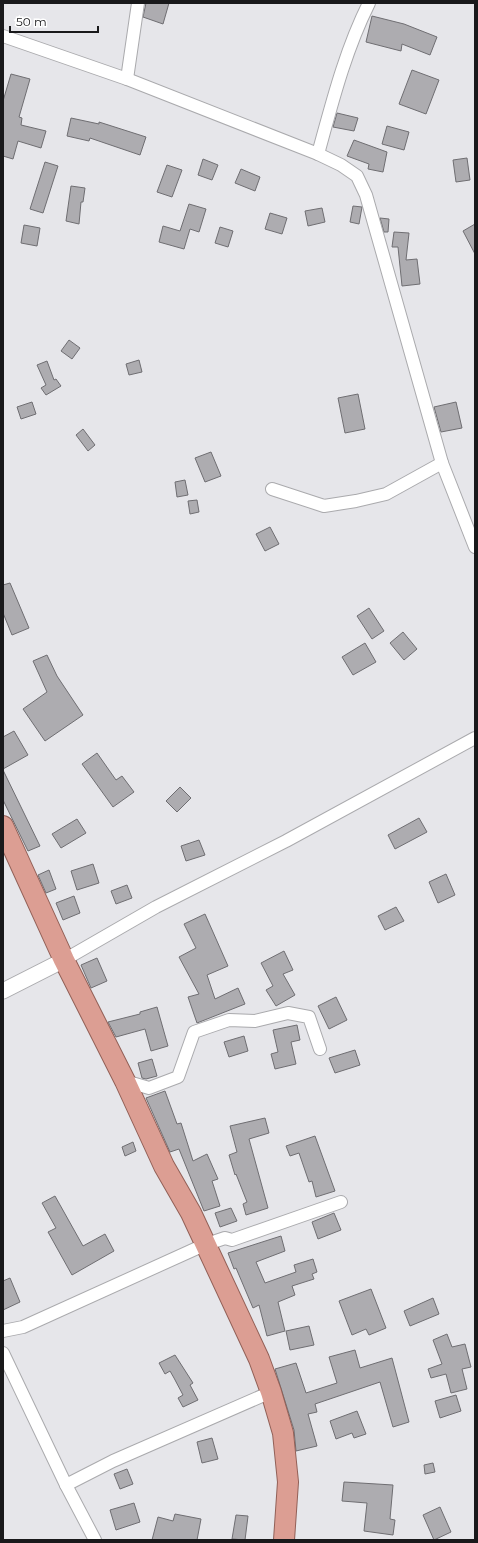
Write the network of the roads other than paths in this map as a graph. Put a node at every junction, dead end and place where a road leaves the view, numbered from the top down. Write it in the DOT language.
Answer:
graph roads {
  1 [pos="138,3"];
  2 [pos="369,3"];
  3 [pos="3,36"];
  4 [pos="127,79"];
  5 [pos="318,154"];
  6 [pos="442,463"];
  7 [pos="272,489"];
  8 [pos="475,547"];
  9 [pos="475,738"];
  10 [pos="3,826"];
  11 [pos="64,960"];
  12 [pos="3,991"];
  13 [pos="320,1049"];
  14 [pos="125,1081"];
  15 [pos="341,1202"];
  16 [pos="204,1245"];
  17 [pos="3,1331"];
  18 [pos="3,1353"];
  19 [pos="271,1392"];
  20 [pos="66,1485"];
  21 [pos="95,1540"];
  22 [pos="284,1540"];
  1 -- 4 [label="street"];
  2 -- 5 [label="street"];
  3 -- 4 [label="street"];
  4 -- 5 [label="street"];
  5 -- 6 [label="street"];
  6 -- 7 [label="street"];
  6 -- 8 [label="street"];
  9 -- 11 [label="street"];
  10 -- 11 [label="highway"];
  11 -- 12 [label="street"];
  11 -- 14 [label="highway"];
  13 -- 14 [label="street"];
  14 -- 16 [label="highway"];
  15 -- 16 [label="street"];
  16 -- 17 [label="street"];
  16 -- 19 [label="highway"];
  18 -- 20 [label="street"];
  19 -- 20 [label="street"];
  19 -- 22 [label="highway"];
  20 -- 21 [label="street"];
}
